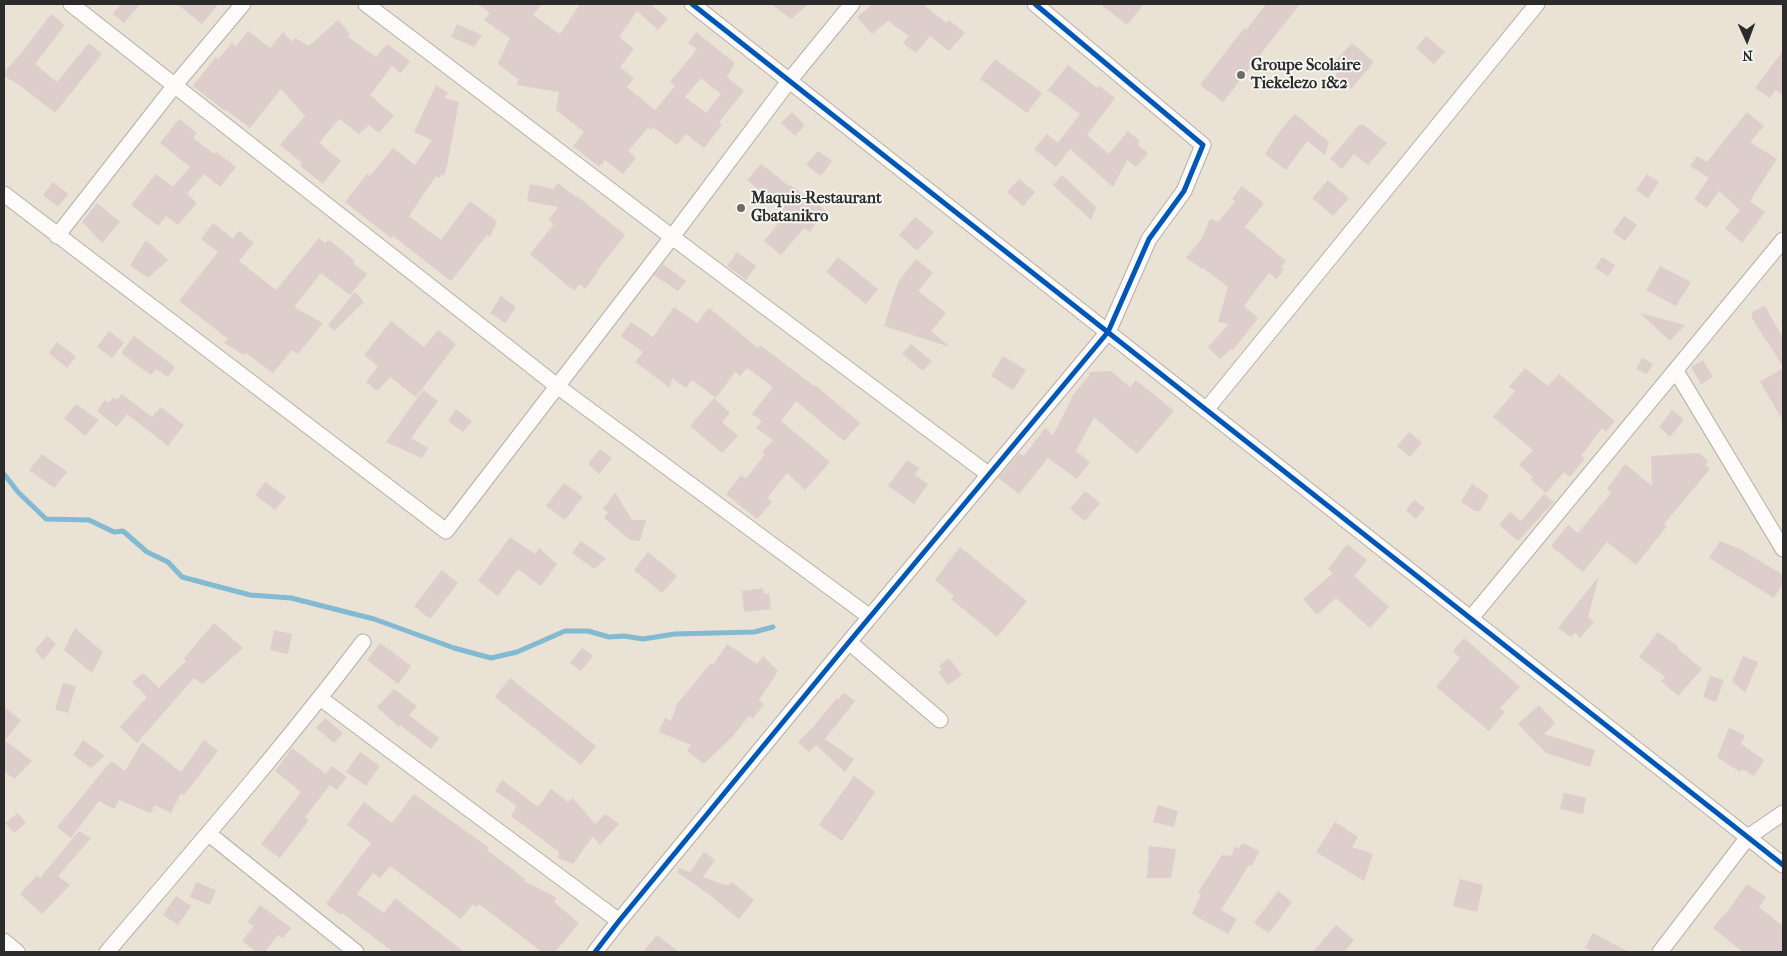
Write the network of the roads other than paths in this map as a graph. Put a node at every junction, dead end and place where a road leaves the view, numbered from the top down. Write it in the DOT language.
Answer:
graph roads {
  1 [pos="71,4"];
  2 [pos="243,4"];
  3 [pos="366,4"];
  4 [pos="692,4"];
  5 [pos="852,4"];
  6 [pos="1036,4"];
  7 [pos="1538,4"];
  8 [pos="789,81"];
  9 [pos="175,85"];
  10 [pos="4,194"];
  11 [pos="57,236"];
  12 [pos="672,237"];
  13 [pos="1783,240"];
  14 [pos="1108,332"];
  15 [pos="1676,371"];
  16 [pos="557,386"];
  17 [pos="1206,410"];
  18 [pos="988,474"];
  19 [pos="1783,549"];
  20 [pos="870,616"];
  21 [pos="1471,618"];
  22 [pos="363,642"];
  23 [pos="849,642"];
  24 [pos="320,698"];
  25 [pos="940,720"];
  26 [pos="1783,813"];
  27 [pos="208,834"];
  28 [pos="1748,837"];
  29 [pos="1783,865"];
  30 [pos="619,922"];
  31 [pos="4,941"];
  32 [pos="17,952"];
  33 [pos="107,952"];
  34 [pos="356,952"];
  35 [pos="595,952"];
  36 [pos="1660,952"];
  1 -- 9 [label="street"];
  2 -- 9 [label="street"];
  3 -- 12 [label="street"];
  4 -- 8 [label="street"];
  5 -- 8 [label="street"];
  6 -- 14 [label="street"];
  7 -- 17 [label="street"];
  8 -- 12 [label="street"];
  8 -- 14 [label="street"];
  9 -- 11 [label="street"];
  9 -- 16 [label="street"];
  10 -- 11 [label="street"];
  11 -- 16 [label="street"];
  12 -- 16 [label="street"];
  12 -- 18 [label="street"];
  13 -- 15 [label="street"];
  14 -- 17 [label="street"];
  14 -- 18 [label="street"];
  15 -- 19 [label="street"];
  15 -- 21 [label="street"];
  16 -- 20 [label="street"];
  17 -- 21 [label="street"];
  18 -- 20 [label="street"];
  20 -- 23 [label="street"];
  21 -- 28 [label="street"];
  22 -- 24 [label="street"];
  23 -- 25 [label="street"];
  23 -- 30 [label="street"];
  24 -- 27 [label="street"];
  24 -- 30 [label="street"];
  26 -- 28 [label="street"];
  27 -- 33 [label="street"];
  27 -- 34 [label="street"];
  28 -- 29 [label="street"];
  28 -- 36 [label="street"];
  30 -- 35 [label="street"];
  31 -- 32 [label="street"];
}
